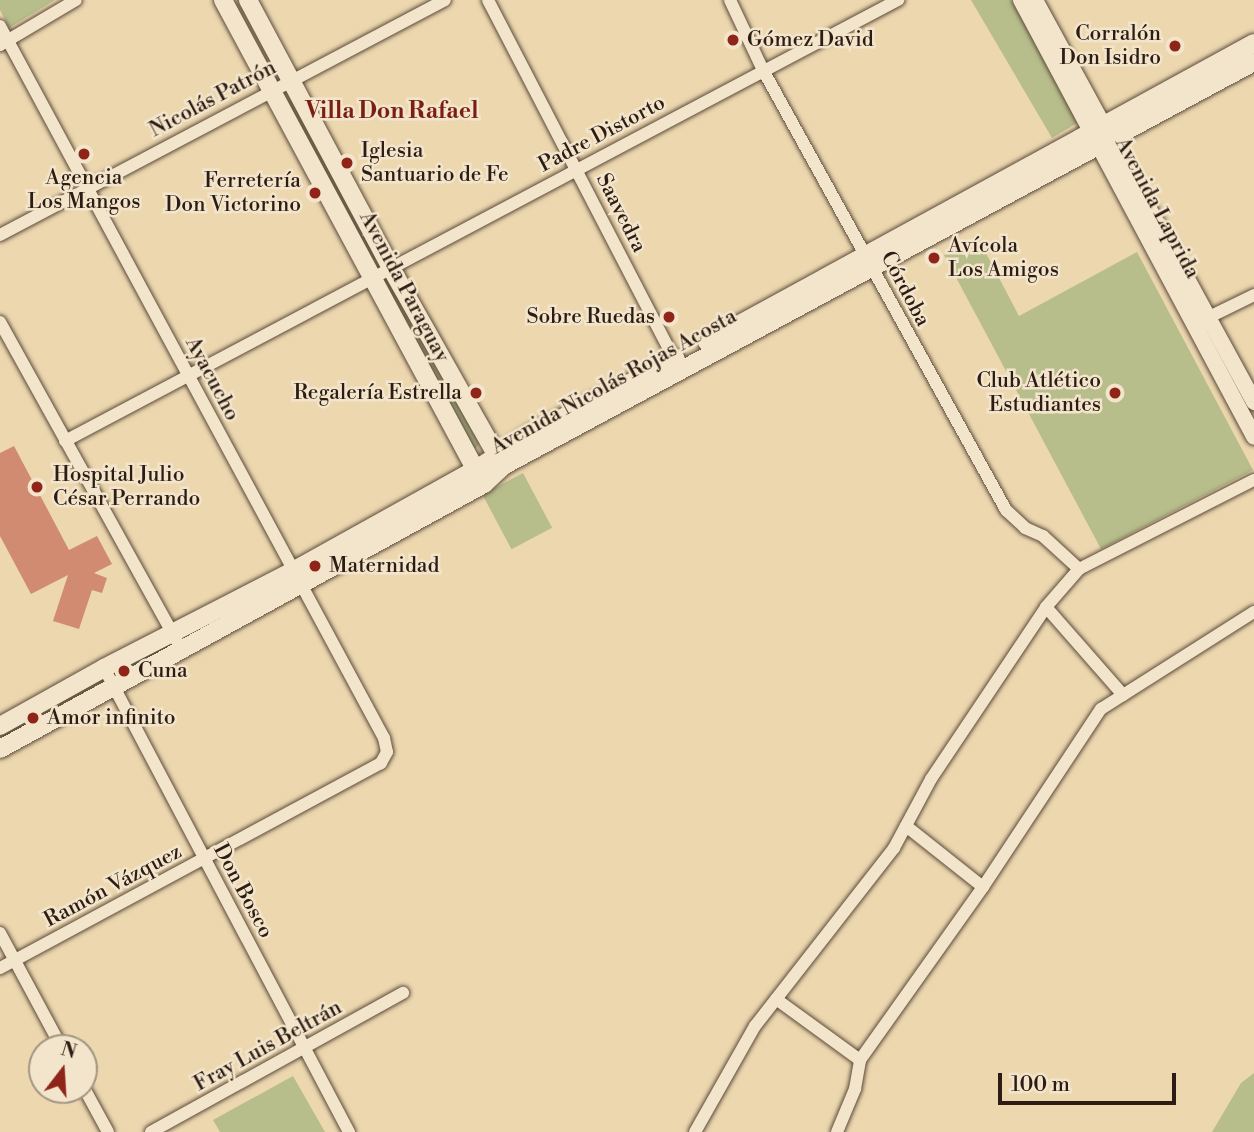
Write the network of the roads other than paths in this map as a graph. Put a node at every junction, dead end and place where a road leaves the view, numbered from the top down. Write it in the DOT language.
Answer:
graph roads {
  1 [pos="76,0"];
  2 [pos="223,0"];
  3 [pos="248,0"];
  4 [pos="445,0"];
  5 [pos="488,0"];
  6 [pos="730,0"];
  7 [pos="898,0"];
  8 [pos="1021,0"];
  9 [pos="1035,0"];
  10 [pos="0,26"];
  11 [pos="4,43"];
  12 [pos="1254,43"];
  13 [pos="1254,62"];
  14 [pos="763,70"];
  15 [pos="290,79"];
  16 [pos="271,89"];
  17 [pos="1101,135"];
  18 [pos="576,169"];
  19 [pos="88,188"];
  20 [pos="0,235"];
  21 [pos="869,261"];
  22 [pos="391,268"];
  23 [pos="373,277"];
  24 [pos="1254,295"];
  25 [pos="0,321"];
  26 [pos="1202,321"];
  27 [pos="678,364"];
  28 [pos="188,375"];
  29 [pos="1254,402"];
  30 [pos="1254,437"];
  31 [pos="65,441"];
  32 [pos="499,460"];
  33 [pos="480,476"];
  34 [pos="1254,480"];
  35 [pos="1079,569"];
  36 [pos="295,579"];
  37 [pos="1046,607"];
  38 [pos="1254,612"];
  39 [pos="172,632"];
  40 [pos="182,650"];
  41 [pos="104,668"];
  42 [pos="114,687"];
  43 [pos="1123,695"];
  44 [pos="0,726"];
  45 [pos="0,749"];
  46 [pos="387,752"];
  47 [pos="906,826"];
  48 [pos="205,860"];
  49 [pos="983,887"];
  50 [pos="0,933"];
  51 [pos="15,960"];
  52 [pos="0,968"];
  53 [pos="403,993"];
  54 [pos="776,999"];
  55 [pos="55,1034"];
  56 [pos="305,1050"];
  57 [pos="860,1060"];
  58 [pos="93,1104"];
  59 [pos="108,1132"];
  60 [pos="151,1132"];
  61 [pos="349,1132"];
  62 [pos="695,1132"];
  63 [pos="837,1132"];
  1 -- 11 [label="street"];
  2 -- 16 [label="main road, Avenida Paraguay"];
  3 -- 15 [label="main road, Avenida Paraguay"];
  4 -- 15 [label="street, Nicolás Patrón"];
  5 -- 18 [label="street, Saavedra"];
  6 -- 14 [label="street, Córdoba"];
  7 -- 14 [label="street, Padre Distorto"];
  8 -- 17 [label="street, Avenida Laprida"];
  9 -- 17 [label="street, Avenida Laprida"];
  10 -- 11 [label="street, Ayacucho"];
  11 -- 19 [label="street, Ayacucho"];
  12 -- 17 [label="main road, Avenida Nicolás Rojas Acosta"];
  13 -- 17 [label="main road, Avenida Nicolás Rojas Acosta"];
  14 -- 18 [label="street, Padre Distorto"];
  14 -- 21 [label="street, Córdoba"];
  15 -- 16 [label="street, Nicolás Patrón"];
  15 -- 22 [label="main road, Avenida Paraguay"];
  16 -- 19 [label="street, Nicolás Patrón"];
  16 -- 23 [label="main road, Avenida Paraguay"];
  17 -- 21 [label="main road, Avenida Nicolás Rojas Acosta"];
  17 -- 26 [label="street, Avenida Laprida"];
  18 -- 22 [label="street, Padre Distorto"];
  18 -- 27 [label="street, Saavedra"];
  19 -- 20 [label="street, Nicolás Patrón"];
  19 -- 28 [label="street, Ayacucho"];
  21 -- 27 [label="main road, Avenida Nicolás Rojas Acosta"];
  21 -- 35 [label="street, Córdoba"];
  22 -- 23 [label="street, Padre Distorto"];
  22 -- 32 [label="main road, Avenida Paraguay"];
  23 -- 28 [label="street, Padre Distorto"];
  23 -- 33 [label="main road, Avenida Paraguay"];
  24 -- 26 [label="street"];
  25 -- 31 [label="street"];
  26 -- 29 [label="street, Avenida Laprida"];
  26 -- 30 [label="street, Avenida Laprida"];
  27 -- 32 [label="main road, Avenida Nicolás Rojas Acosta"];
  28 -- 31 [label="street, Padre Distorto"];
  28 -- 36 [label="street, Ayacucho"];
  31 -- 39 [label="street"];
  32 -- 33 [label="main road, Avenida Nicolás Rojas Acosta"];
  33 -- 36 [label="main road, Avenida Nicolás Rojas Acosta"];
  34 -- 35 [label="street"];
  35 -- 37 [label="street"];
  36 -- 39 [label="main road, Avenida Nicolás Rojas Acosta"];
  36 -- 40 [label="main road, Avenida Nicolás Rojas Acosta"];
  36 -- 46 [label="street, Ayacucho"];
  37 -- 43 [label="street"];
  37 -- 47 [label="street"];
  38 -- 43 [label="street"];
  39 -- 40 [label="street"];
  39 -- 41 [label="main road, Avenida Nicolás Rojas Acosta"];
  40 -- 42 [label="main road, Avenida Nicolás Rojas Acosta"];
  41 -- 42 [label="street, Don Bosco"];
  41 -- 44 [label="main road, Avenida Nicolás Rojas Acosta"];
  42 -- 45 [label="main road, Avenida Nicolás Rojas Acosta"];
  42 -- 48 [label="street, Don Bosco"];
  43 -- 49 [label="street"];
  46 -- 48 [label="street, Ramón Vázquez"];
  47 -- 49 [label="street"];
  47 -- 54 [label="street"];
  48 -- 51 [label="street, Ramón Vázquez"];
  48 -- 56 [label="street, Don Bosco"];
  49 -- 57 [label="street"];
  50 -- 51 [label="street"];
  51 -- 52 [label="street, Ramón Vázquez"];
  51 -- 55 [label="street"];
  53 -- 56 [label="street, Fray Luis Beltrán"];
  54 -- 57 [label="street"];
  54 -- 62 [label="street"];
  56 -- 60 [label="street, Fray Luis Beltrán"];
  56 -- 61 [label="street, Don Bosco"];
  57 -- 63 [label="street"];
  58 -- 59 [label="street"];
}
